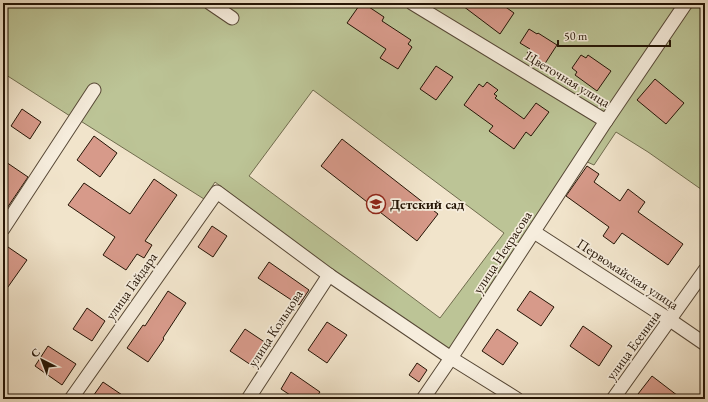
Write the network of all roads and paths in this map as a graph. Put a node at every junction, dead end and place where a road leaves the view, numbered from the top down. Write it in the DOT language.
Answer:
graph roads {
  1 [pos="210,3"];
  2 [pos="412,3"];
  3 [pos="686,3"];
  4 [pos="232,18"];
  5 [pos="94,90"];
  6 [pos="606,121"];
  7 [pos="3,229"];
  8 [pos="534,232"];
  9 [pos="705,270"];
  10 [pos="329,275"];
  11 [pos="670,320"];
  12 [pos="705,344"];
  13 [pos="451,358"];
  14 [pos="71,399"];
  15 [pos="248,399"];
  16 [pos="423,399"];
  17 [pos="517,399"];
  18 [pos="614,399"];
  1 -- 4 [label="street"];
  2 -- 6 [label="street, Цветочная улица"];
  3 -- 6 [label="street, Цветочная улица"];
  5 -- 7 [label="street"];
  6 -- 8 [label="street, улица Некрасова"];
  8 -- 11 [label="street, Первомайская улица"];
  8 -- 13 [label="street, улица Некрасова"];
  9 -- 11 [label="street, улица Есенина"];
  10 -- 13 [label="street"];
  10 -- 14 [label="street, улица Гайдара"];
  10 -- 15 [label="street, улица Кольцова"];
  11 -- 12 [label="street, Первомайская улица"];
  11 -- 18 [label="street, улица Есенина"];
  13 -- 16 [label="street, улица Некрасова"];
  13 -- 17 [label="street"];
}
